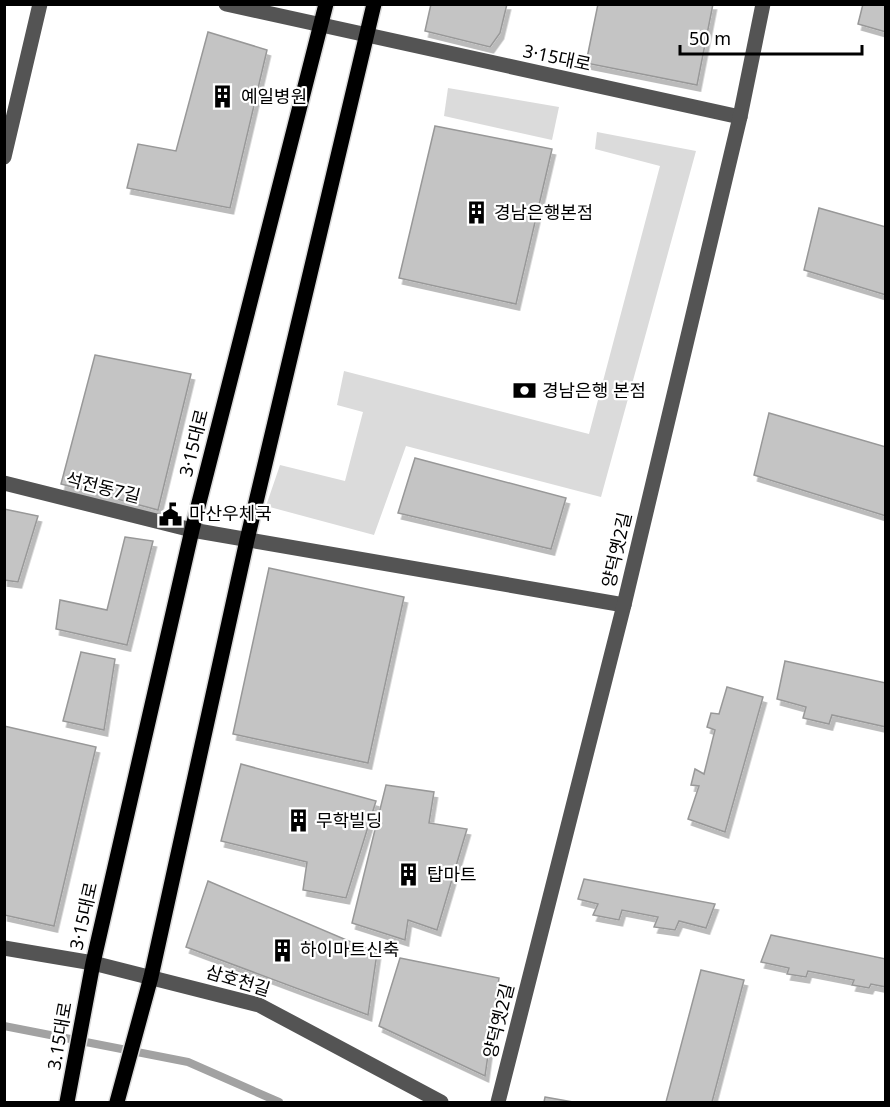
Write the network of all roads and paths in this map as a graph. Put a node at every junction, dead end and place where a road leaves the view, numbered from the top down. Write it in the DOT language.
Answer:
graph roads {
  1 [pos="40,4"];
  2 [pos="226,4"];
  3 [pos="326,4"];
  4 [pos="374,4"];
  5 [pos="763,4"];
  6 [pos="321,25"];
  7 [pos="367,36"];
  8 [pos="740,117"];
  9 [pos="4,157"];
  10 [pos="4,483"];
  11 [pos="192,530"];
  12 [pos="247,540"];
  13 [pos="624,605"];
  14 [pos="4,948"];
  15 [pos="92,970"];
  16 [pos="149,984"];
  17 [pos="67,1102"];
  18 [pos="117,1102"];
  19 [pos="441,1102"];
  20 [pos="498,1102"];
  1 -- 9 [label="street"];
  2 -- 6 [label="street"];
  3 -- 6 [label="main road, 3·15대로"];
  4 -- 7 [label="main road"];
  5 -- 8 [label="street, 양덕옛2길"];
  6 -- 7 [label="street, 3·15대로"];
  6 -- 11 [label="main road, 3·15대로"];
  7 -- 8 [label="street, 3·15대로"];
  7 -- 12 [label="main road"];
  8 -- 13 [label="street, 양덕옛2길"];
  10 -- 11 [label="street, 석전동7길"];
  11 -- 12 [label="street, 석전동7길"];
  11 -- 15 [label="main road, 3·15대로"];
  12 -- 13 [label="street, 석전동7길"];
  12 -- 16 [label="main road"];
  13 -- 20 [label="street, 양덕옛2길"];
  14 -- 15 [label="street, 삼호천길"];
  15 -- 16 [label="street, 삼호천길"];
  15 -- 17 [label="main road, 3.15대로"];
  16 -- 18 [label="main road"];
  16 -- 19 [label="street, 삼호천길"];
}
